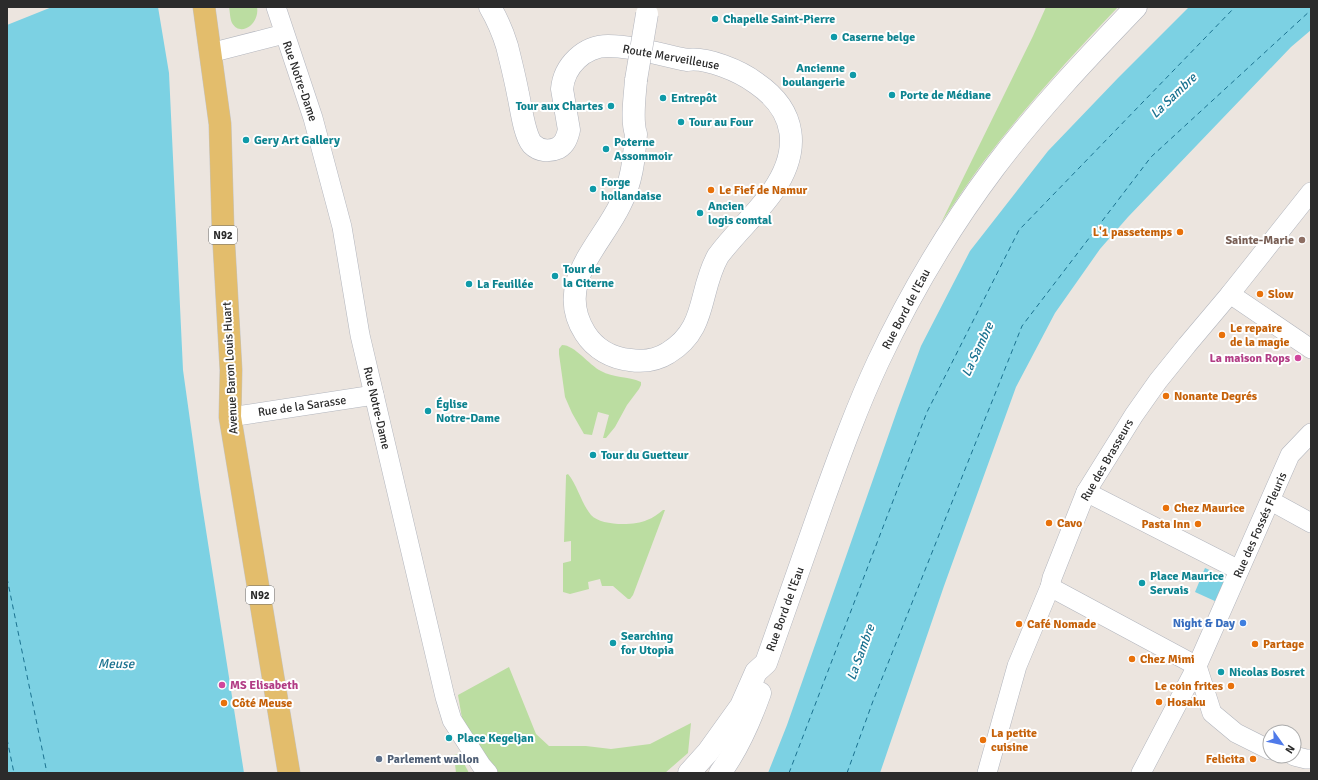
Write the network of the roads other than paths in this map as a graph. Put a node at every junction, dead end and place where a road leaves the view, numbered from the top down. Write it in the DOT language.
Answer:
graph roads {
  1 [pos="204,7"];
  2 [pos="276,7"];
  3 [pos="490,7"];
  4 [pos="1136,7"];
  5 [pos="647,10"];
  6 [pos="284,34"];
  7 [pos="210,53"];
  8 [pos="1311,192"];
  9 [pos="1230,294"];
  10 [pos="1311,349"];
  11 [pos="374,395"];
  12 [pos="230,417"];
  13 [pos="1311,433"];
  14 [pos="1086,492"];
  15 [pos="1271,501"];
  16 [pos="1311,523"];
  17 [pos="1239,570"];
  18 [pos="1050,588"];
  19 [pos="766,663"];
  20 [pos="1197,666"];
  21 [pos="1262,746"];
  22 [pos="289,773"];
  23 [pos="488,773"];
  24 [pos="689,773"];
  25 [pos="720,773"];
  26 [pos="987,773"];
  27 [pos="1142,773"];
  1 -- 7 [label="main road, Avenue Baron Louis Huart / N92"];
  2 -- 6 [label="street, Rue Notre-Dame"];
  3 -- 5 [label="main road, Route Merveilleuse, bridge"];
  4 -- 19 [label="main road, Rue Bord de l'Eau"];
  6 -- 7 [label="street, Rue Notre-Dame"];
  6 -- 11 [label="street, Rue Notre-Dame"];
  7 -- 12 [label="main road, Avenue Baron Louis Huart / N92"];
  8 -- 9 [label="street, Rue des Brasseurs"];
  9 -- 10 [label="street"];
  9 -- 14 [label="street, Rue des Brasseurs"];
  11 -- 12 [label="street, Rue de la Sarasse"];
  11 -- 23 [label="street, Rue Notre-Dame"];
  12 -- 22 [label="main road, Avenue Baron Louis Huart / N92"];
  13 -- 15 [label="street, Rue des Fossés Fleuris"];
  14 -- 17 [label="street"];
  14 -- 18 [label="street, Rue des Brasseurs"];
  15 -- 16 [label="street"];
  15 -- 17 [label="street, Rue des Fossés Fleuris"];
  17 -- 20 [label="street, Rue des Fossés Fleuris"];
  18 -- 20 [label="street"];
  18 -- 26 [label="street, Rue des Brasseurs"];
  19 -- 24 [label="main road, Rue Bord de l'Eau"];
  19 -- 25 [label="main road, Rue Bord de l'Eau"];
  20 -- 21 [label="street"];
  20 -- 27 [label="street, Rue des Fossés Fleuris"];
}
